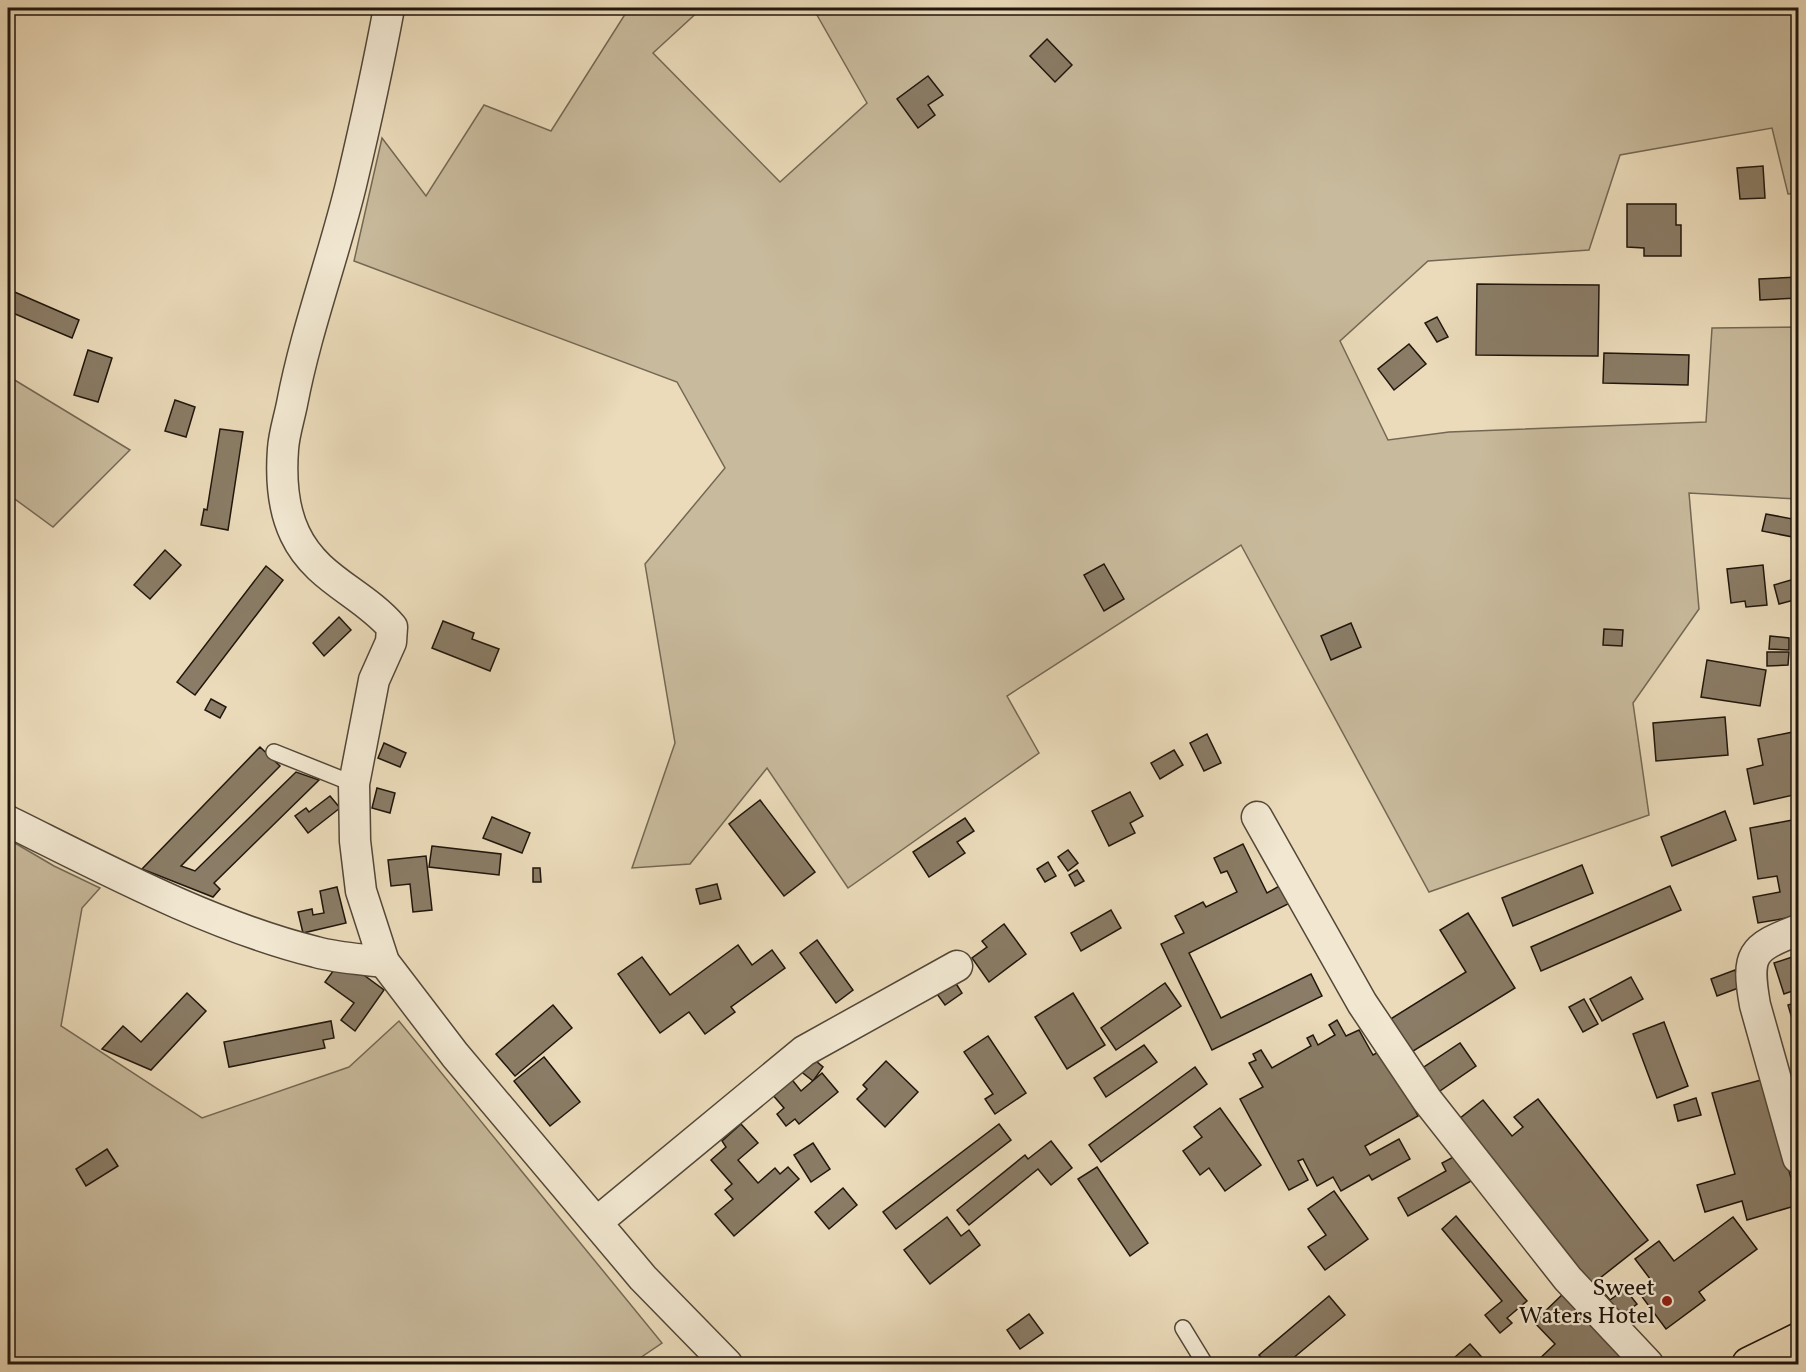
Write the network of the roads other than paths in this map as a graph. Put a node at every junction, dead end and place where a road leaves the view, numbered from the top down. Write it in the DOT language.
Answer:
graph roads {
  1 [pos="389,8"];
  2 [pos="274,752"];
  3 [pos="354,784"];
  4 [pos="1257,817"];
  5 [pos="8,821"];
  6 [pos="1798,930"];
  7 [pos="384,962"];
  8 [pos="957,966"];
  9 [pos="1798,1158"];
  10 [pos="597,1222"];
  11 [pos="1183,1328"];
  12 [pos="1798,1340"];
  13 [pos="727,1365"];
  14 [pos="1205,1365"];
  15 [pos="1648,1365"];
  16 [pos="1749,1365"];
  1 -- 3 [label="street"];
  2 -- 3 [label="lane"];
  3 -- 7 [label="street"];
  4 -- 15 [label="street"];
  5 -- 7 [label="street"];
  6 -- 9 [label="street"];
  7 -- 10 [label="street"];
  8 -- 10 [label="street"];
  10 -- 13 [label="street"];
  11 -- 14 [label="lane"];
  12 -- 16 [label="highway"];
}
